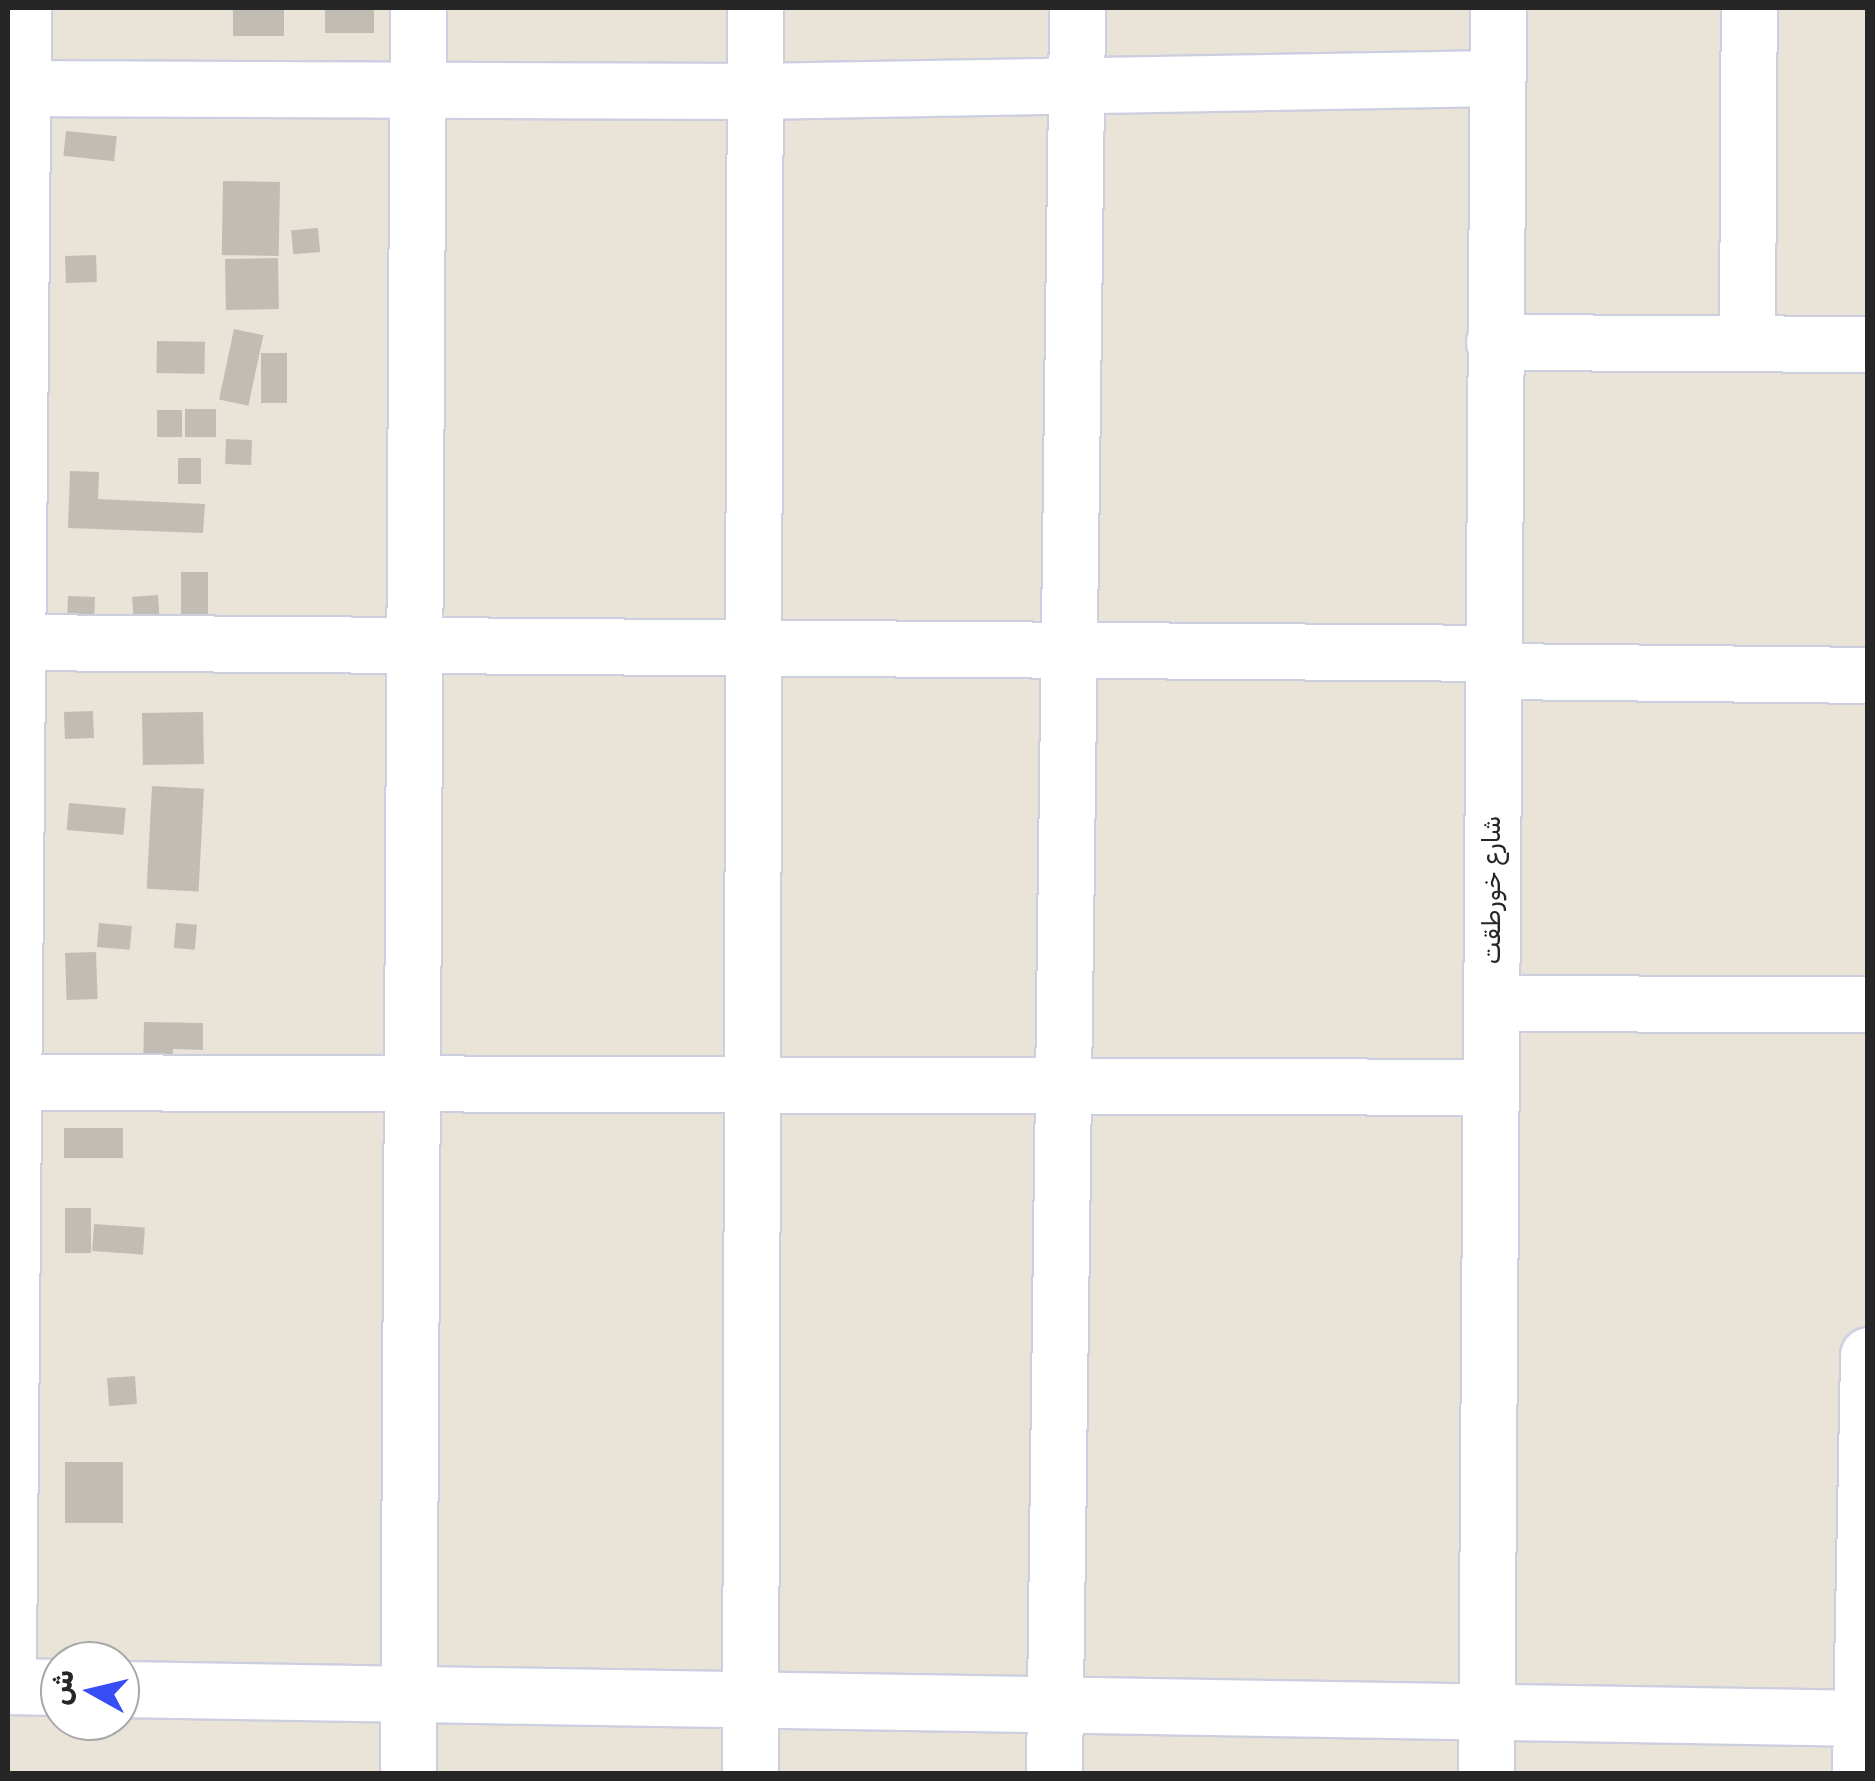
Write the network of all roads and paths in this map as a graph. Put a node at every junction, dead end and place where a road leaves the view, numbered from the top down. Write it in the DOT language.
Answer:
graph roads {
  1 [pos="23,8"];
  2 [pos="418,8"];
  3 [pos="755,8"];
  4 [pos="1078,8"];
  5 [pos="1498,8"];
  6 [pos="1748,8"];
  7 [pos="1496,78"];
  8 [pos="1077,87"];
  9 [pos="15,88"];
  10 [pos="418,91"];
  11 [pos="753,91"];
  12 [pos="10,323"];
  13 [pos="1494,342"];
  14 [pos="1747,342"];
  15 [pos="1868,344"];
  16 [pos="12,642"];
  17 [pos="413,644"];
  18 [pos="754,648"];
  19 [pos="1066,651"];
  20 [pos="1495,662"];
  21 [pos="1868,675"];
  22 [pos="1491,1003"];
  23 [pos="1868,1004"];
  24 [pos="12,1082"];
  25 [pos="412,1083"];
  26 [pos="1490,1087"];
  27 [pos="1069,1089"];
  28 [pos="755,1090"];
  29 [pos="1867,1358"];
  30 [pos="8,1661"];
  31 [pos="8,1686"];
  32 [pos="40,1687"];
  33 [pos="140,1688"];
  34 [pos="407,1694"];
  35 [pos="750,1701"];
  36 [pos="1054,1707"];
  37 [pos="1486,1716"];
  38 [pos="1864,1718"];
  39 [pos="408,1774"];
  40 [pos="750,1774"];
  41 [pos="1054,1774"];
  42 [pos="1486,1774"];
  43 [pos="1860,1774"];
  1 -- 9 [label="street"];
  2 -- 10 [label="street"];
  3 -- 11 [label="street"];
  4 -- 8 [label="street"];
  5 -- 7 [label="street, شارع خورطقت"];
  6 -- 14 [label="street"];
  7 -- 8 [label="street"];
  7 -- 13 [label="street, شارع خورطقت"];
  8 -- 11 [label="street"];
  8 -- 19 [label="street"];
  9 -- 10 [label="street"];
  9 -- 12 [label="street"];
  10 -- 11 [label="street"];
  10 -- 17 [label="street"];
  11 -- 18 [label="street"];
  12 -- 16 [label="street"];
  13 -- 14 [label="street"];
  13 -- 20 [label="street, شارع خورطقت"];
  14 -- 15 [label="street"];
  16 -- 17 [label="street"];
  16 -- 24 [label="street"];
  17 -- 18 [label="street"];
  17 -- 25 [label="street"];
  18 -- 19 [label="street"];
  18 -- 28 [label="street"];
  19 -- 20 [label="street"];
  19 -- 27 [label="street"];
  20 -- 21 [label="street"];
  20 -- 22 [label="street, شارع خورطقت"];
  22 -- 23 [label="street"];
  22 -- 26 [label="street, شارع خورطقت"];
  24 -- 25 [label="street"];
  24 -- 30 [label="street"];
  25 -- 28 [label="street"];
  25 -- 34 [label="street"];
  26 -- 27 [label="street"];
  26 -- 37 [label="street, شارع خورطقت"];
  27 -- 28 [label="street"];
  27 -- 36 [label="street"];
  28 -- 35 [label="street"];
  29 -- 38 [label="street"];
  31 -- 32 [label="street"];
  33 -- 34 [label="street"];
  34 -- 35 [label="street"];
  34 -- 39 [label="street"];
  35 -- 36 [label="street"];
  35 -- 40 [label="street"];
  36 -- 37 [label="street"];
  36 -- 41 [label="street"];
  37 -- 38 [label="street"];
  37 -- 42 [label="street, شارع خورطقت"];
  38 -- 43 [label="street"];
}
